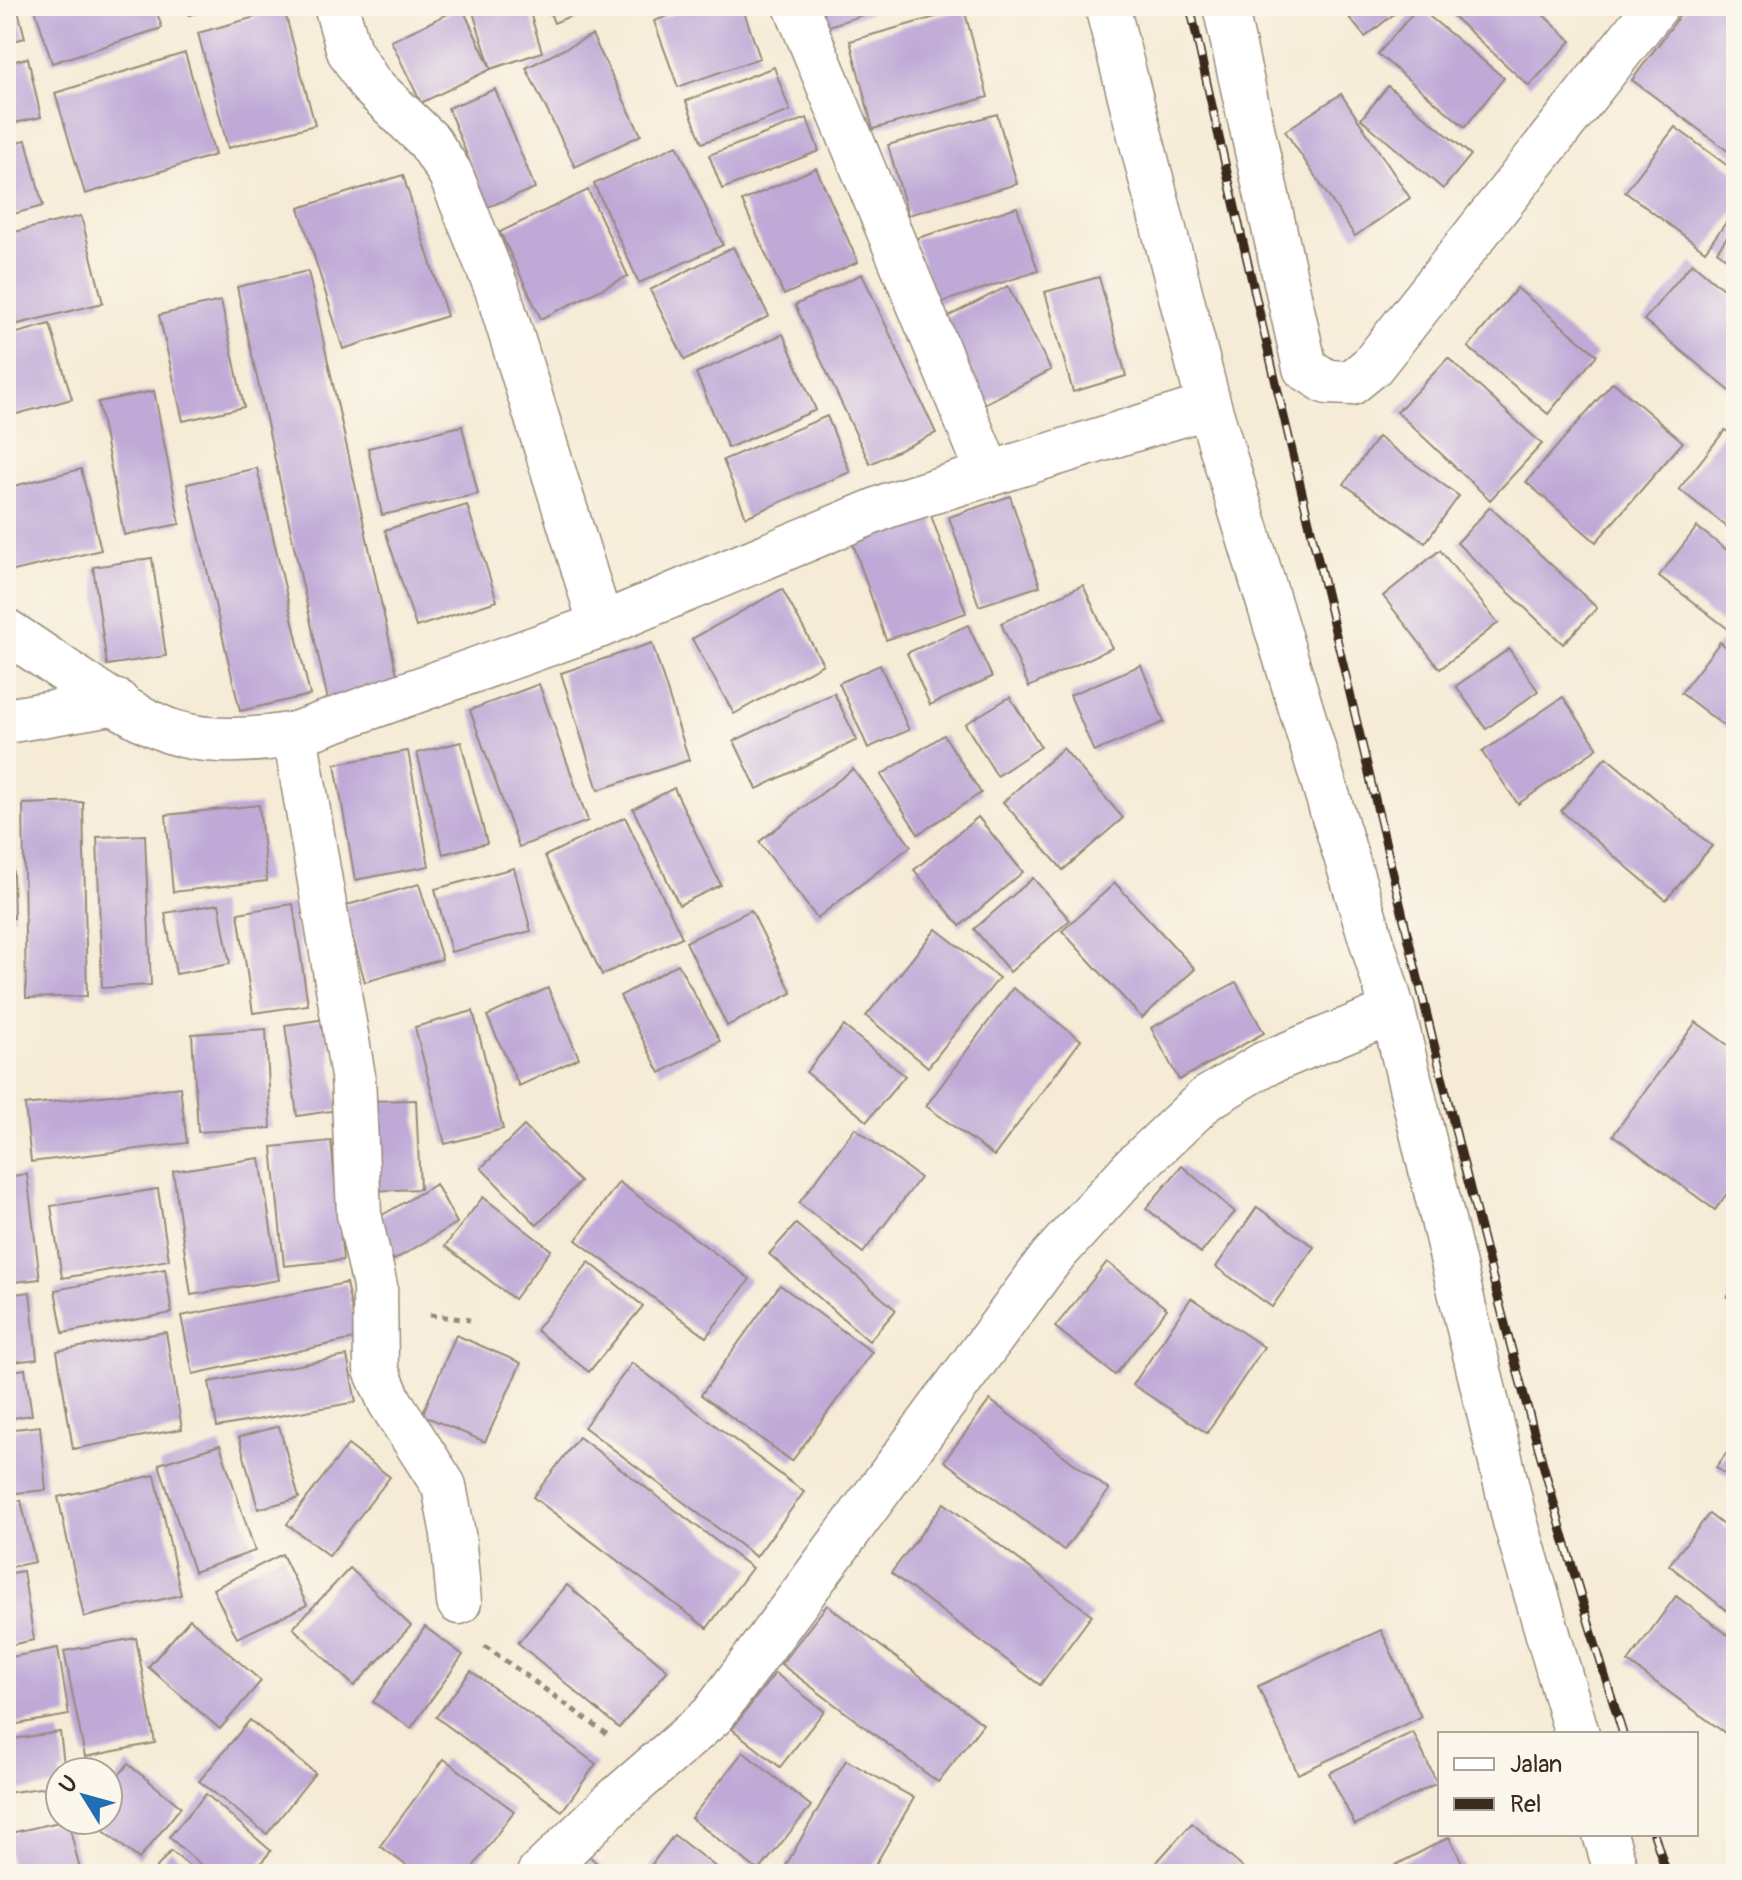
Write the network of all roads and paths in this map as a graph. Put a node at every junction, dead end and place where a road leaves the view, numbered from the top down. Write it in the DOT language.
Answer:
graph roads {
  1 [pos="336,6"];
  2 [pos="796,6"];
  3 [pos="1107,6"];
  4 [pos="1225,6"];
  5 [pos="1656,6"];
  6 [pos="1209,406"];
  7 [pos="989,474"];
  8 [pos="601,625"];
  9 [pos="6,631"];
  10 [pos="117,702"];
  11 [pos="6,721"];
  12 [pos="295,734"];
  13 [pos="1393,1011"];
  14 [pos="459,1602"];
  15 [pos="1576,1732"];
  16 [pos="653,1767"];
  17 [pos="1606,1836"];
  18 [pos="539,1874"];
  19 [pos="1617,1874"];
  1 -- 8 [label="street"];
  2 -- 7 [label="street"];
  3 -- 6 [label="street"];
  4 -- 5 [label="street"];
  6 -- 7 [label="street"];
  6 -- 13 [label="street"];
  7 -- 8 [label="street"];
  8 -- 12 [label="street"];
  9 -- 10 [label="street"];
  10 -- 11 [label="street"];
  10 -- 12 [label="street"];
  12 -- 14 [label="street"];
  13 -- 15 [label="street"];
  13 -- 16 [label="street"];
  14 -- 16 [label="path"];
  16 -- 18 [label="street"];
  17 -- 19 [label="street"];
}
